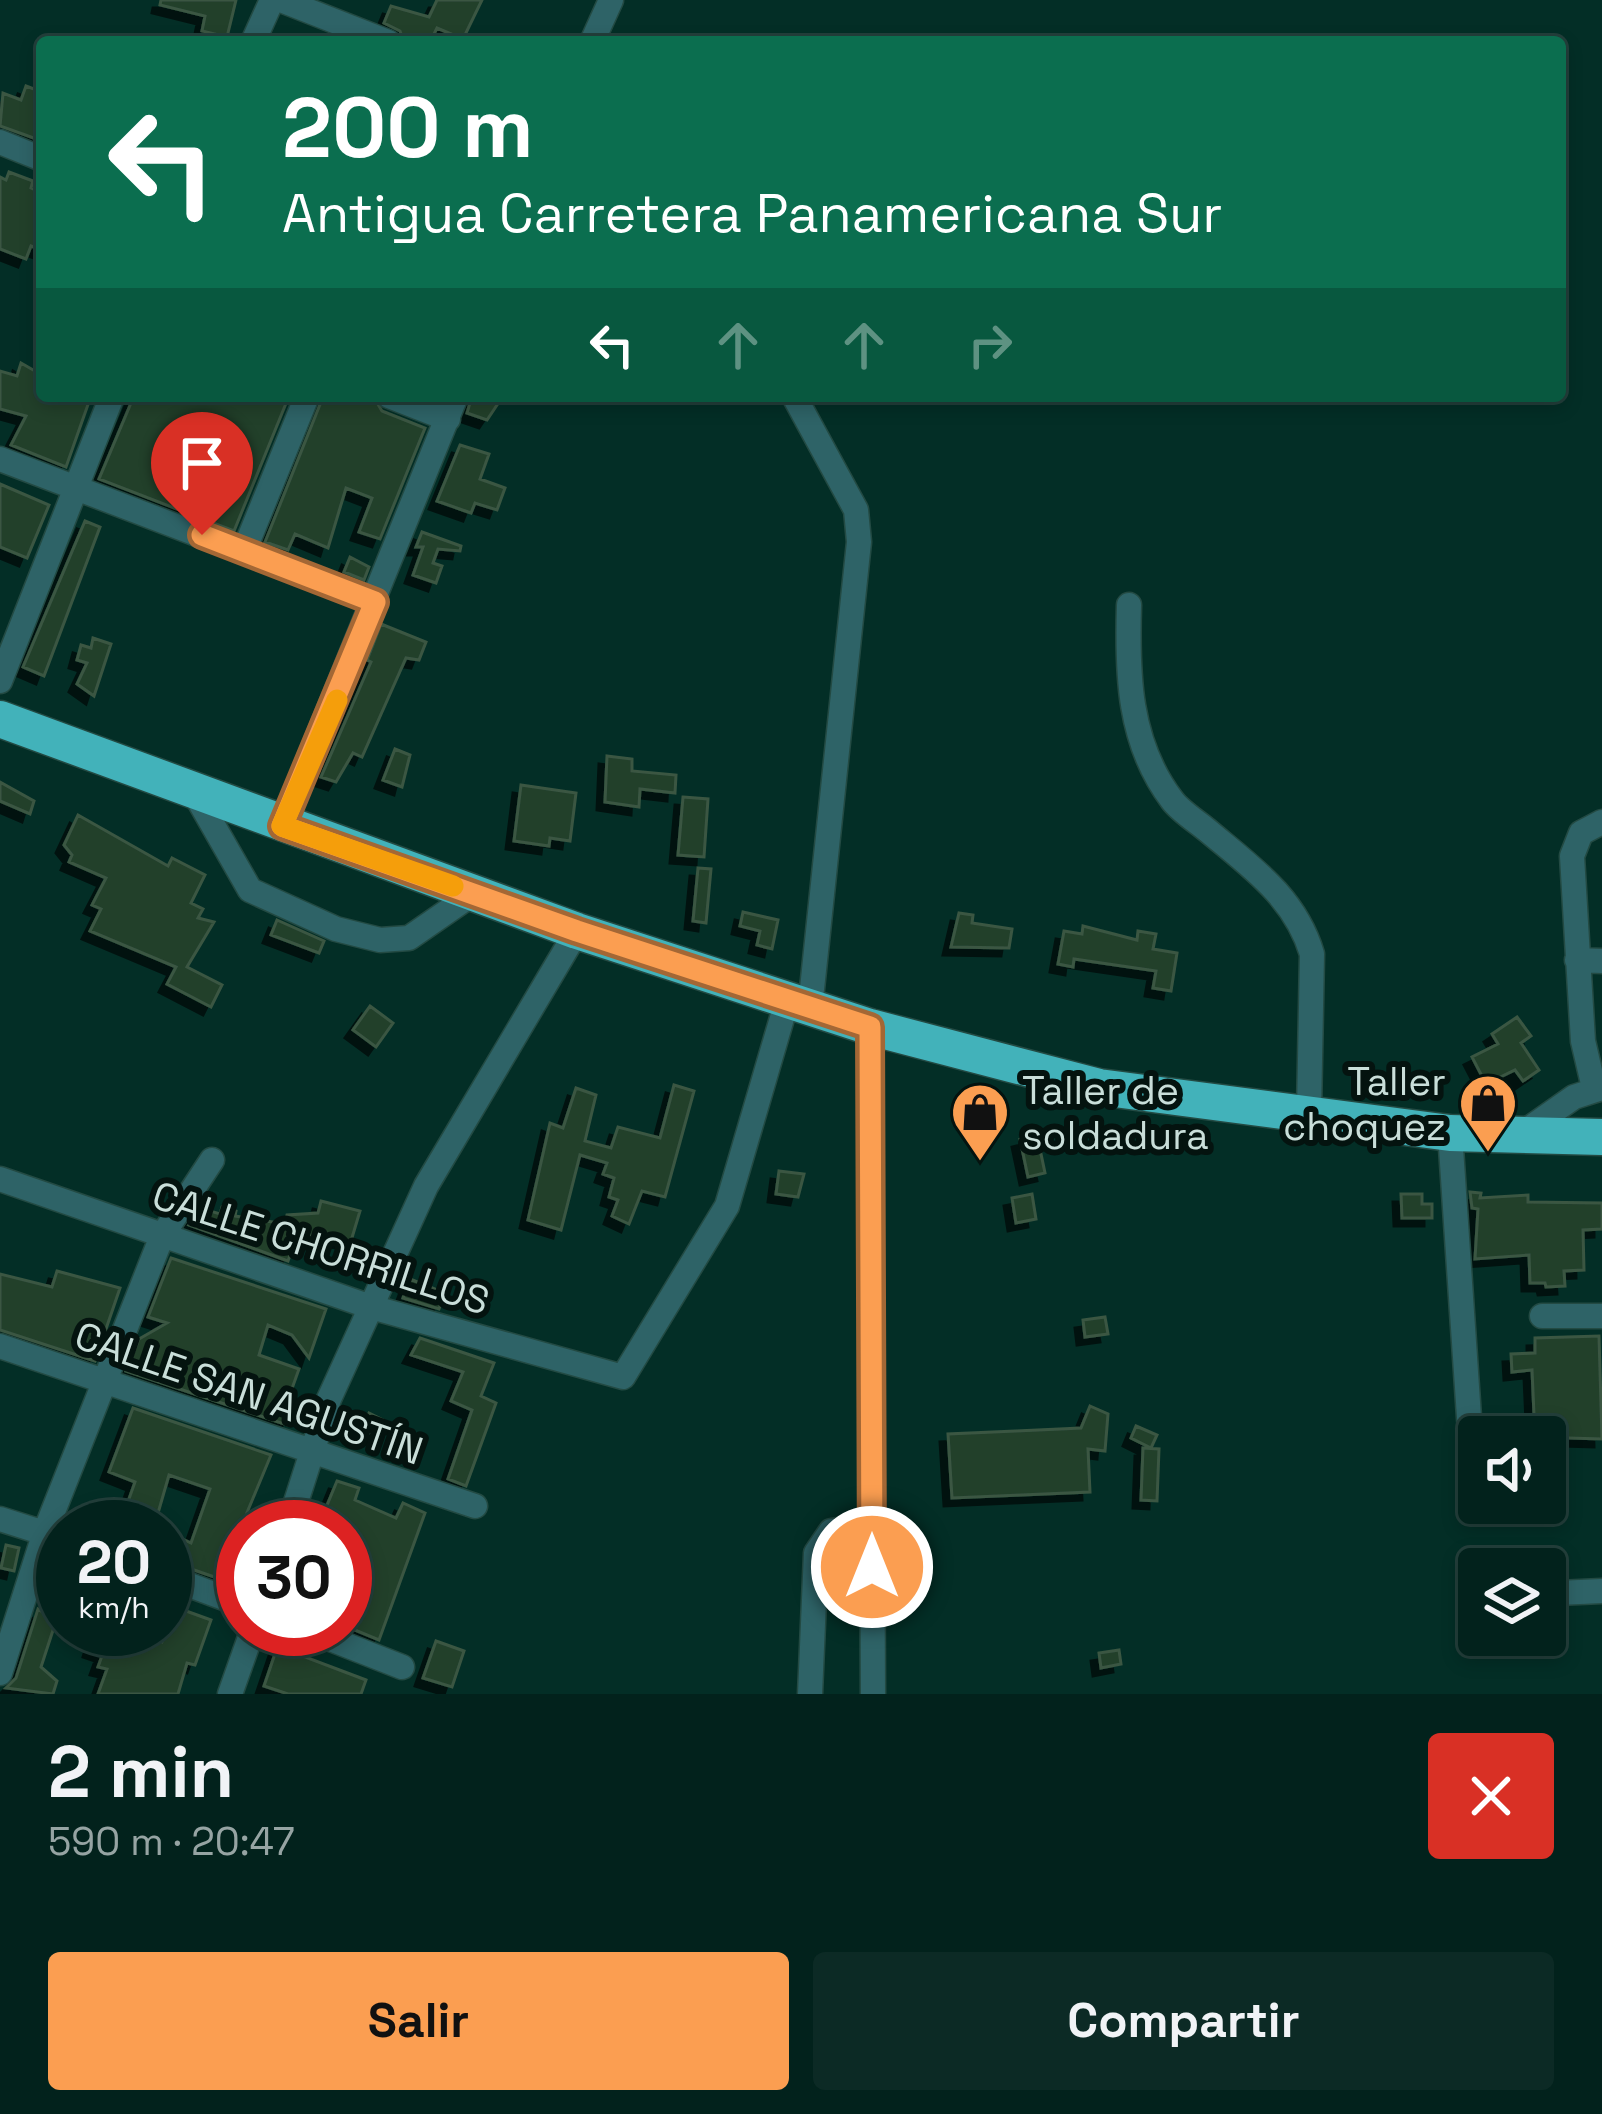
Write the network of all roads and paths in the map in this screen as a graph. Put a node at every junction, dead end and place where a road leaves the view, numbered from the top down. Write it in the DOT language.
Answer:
graph roads {
  1 [pos="272,0"];
  2 [pos="281,0"];
  3 [pos="611,0"];
  4 [pos="256,36"];
  5 [pos="373,36"];
  6 [pos="595,36"];
  7 [pos="0,142"];
  8 [pos="36,157"];
  9 [pos="109,402"];
  10 [pos="305,402"];
  11 [pos="797,402"];
  12 [pos="452,407"];
  13 [pos="0,459"];
  14 [pos="74,487"];
  15 [pos="244,550"];
  16 [pos="375,602"];
  17 [pos="1129,605"];
  18 [pos="1,676"];
  19 [pos="0,718"];
  20 [pos="194,792"];
  21 [pos="1602,822"];
  22 [pos="282,826"];
  23 [pos="474,893"];
  24 [pos="577,931"];
  25 [pos="1590,960"];
  26 [pos="798,1004"];
  27 [pos="870,1027"];
  28 [pos="1598,1088"];
  29 [pos="1309,1112"];
  30 [pos="1450,1133"];
  31 [pos="1518,1136"];
  32 [pos="1602,1137"];
  33 [pos="212,1160"];
  34 [pos="0,1179"];
  35 [pos="162,1236"];
  36 [pos="371,1306"];
  37 [pos="1542,1316"];
  38 [pos="1602,1316"];
  39 [pos="0,1346"];
  40 [pos="109,1383"];
  41 [pos="1469,1416"];
  42 [pos="312,1456"];
  43 [pos="67,1500"];
  44 [pos="297,1500"];
  45 [pos="475,1506"];
  46 [pos="0,1520"];
  47 [pos="872,1525"];
  48 [pos="36,1531"];
  49 [pos="36,1582"];
  50 [pos="1602,1591"];
  51 [pos="1566,1593"];
  52 [pos="372,1655"];
  53 [pos="243,1656"];
  54 [pos="402,1667"];
  55 [pos="0,1673"];
  56 [pos="230,1694"];
  57 [pos="810,1694"];
  58 [pos="873,1694"];
  1 -- 4 [label="street"];
  2 -- 5 [label="street"];
  3 -- 6 [label="street"];
  7 -- 8 [label="street"];
  9 -- 14 [label="street"];
  10 -- 15 [label="street"];
  11 -- 26 [label="street"];
  12 -- 16 [label="street"];
  13 -- 14 [label="street"];
  14 -- 15 [label="street"];
  14 -- 18 [label="street"];
  15 -- 16 [label="street"];
  16 -- 22 [label="street"];
  17 -- 29 [label="street"];
  19 -- 20 [label="highway"];
  20 -- 22 [label="highway"];
  20 -- 23 [label="street"];
  21 -- 25 [label="street"];
  22 -- 23 [label="highway"];
  23 -- 24 [label="highway"];
  24 -- 26 [label="highway"];
  24 -- 36 [label="street"];
  25 -- 28 [label="street"];
  26 -- 27 [label="highway"];
  26 -- 36 [label="street, CALLE CHORRILLOS"];
  27 -- 29 [label="highway"];
  27 -- 47 [label="street"];
  28 -- 31 [label="street"];
  29 -- 30 [label="highway"];
  30 -- 31 [label="highway"];
  30 -- 41 [label="street"];
  31 -- 32 [label="highway"];
  33 -- 35 [label="street"];
  34 -- 35 [label="street, CALLE CHORRILLOS"];
  35 -- 36 [label="street, CALLE CHORRILLOS"];
  35 -- 40 [label="street"];
  36 -- 42 [label="street"];
  37 -- 38 [label="street"];
  39 -- 40 [label="street, CALLE SAN AGUSTÍN"];
  40 -- 42 [label="street, CALLE SAN AGUSTÍN"];
  40 -- 43 [label="street"];
  42 -- 44 [label="street"];
  42 -- 45 [label="street, CALLE SAN AGUSTÍN"];
  46 -- 48 [label="street"];
  47 -- 57 [label="street"];
  47 -- 58 [label="street"];
  49 -- 55 [label="street"];
  50 -- 51 [label="street"];
  52 -- 54 [label="street"];
  53 -- 56 [label="street"];
}
